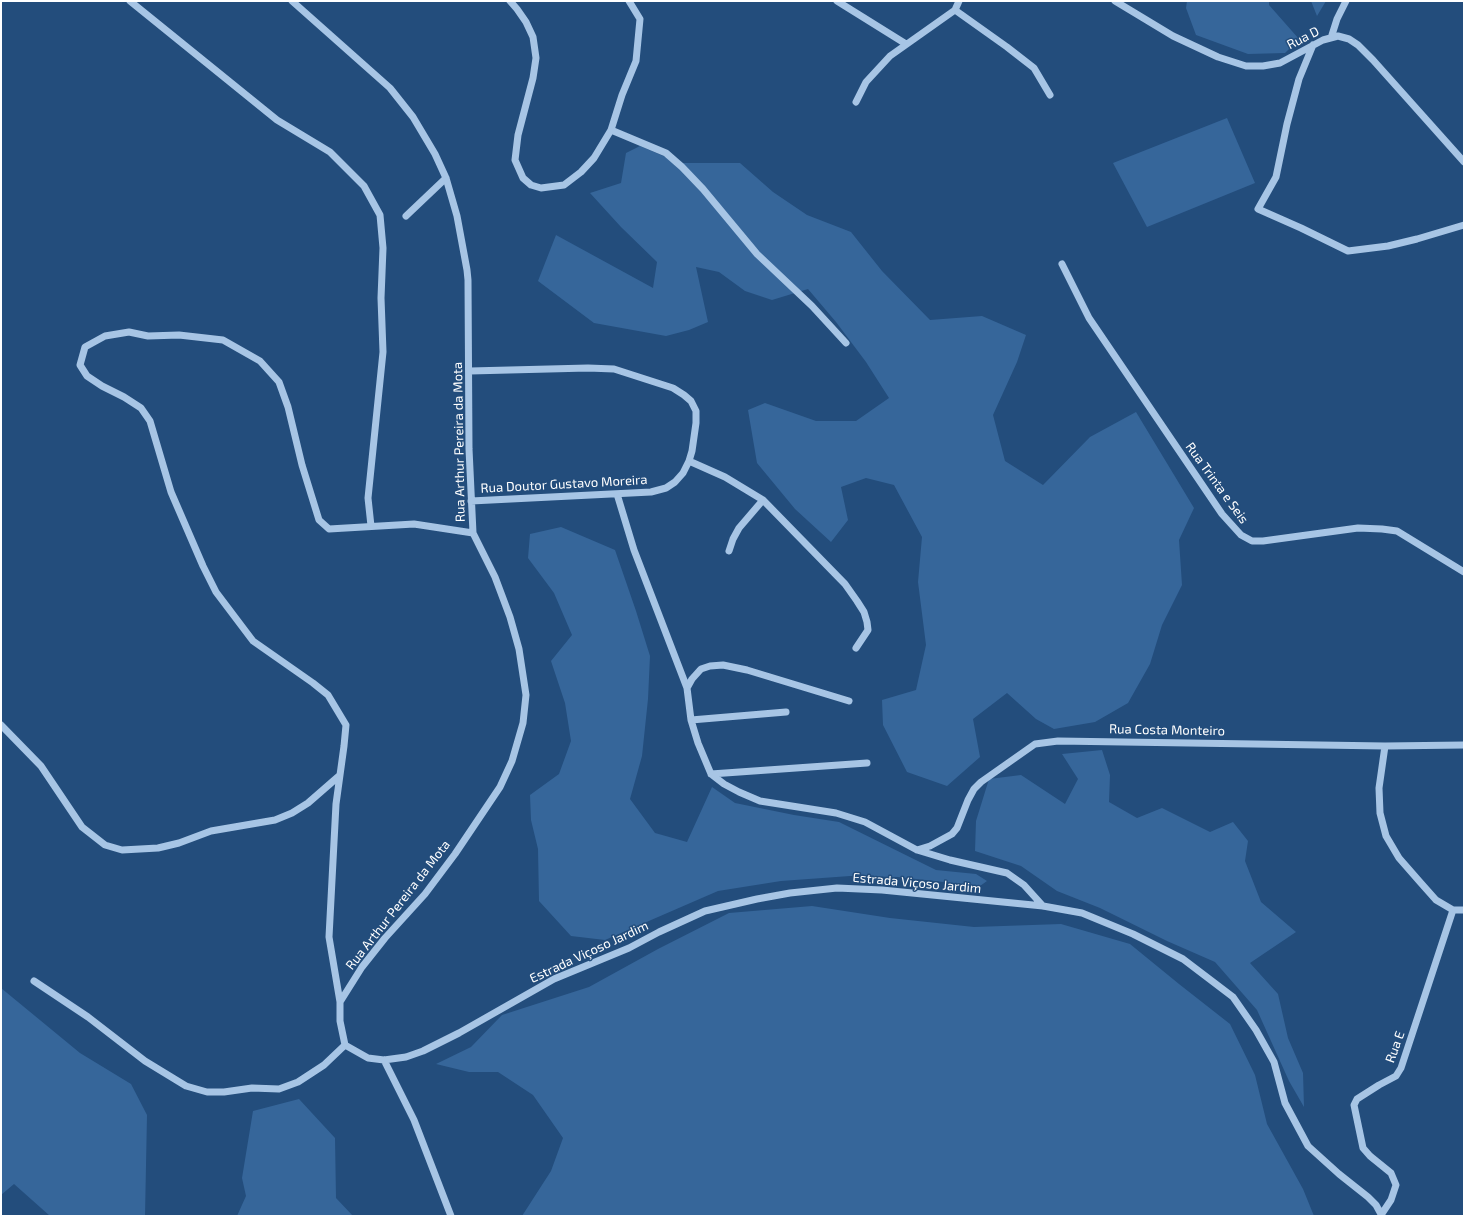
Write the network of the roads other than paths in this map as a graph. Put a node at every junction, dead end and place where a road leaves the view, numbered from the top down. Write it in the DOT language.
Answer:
graph roads {
  1 [pos="130,1"];
  2 [pos="292,1"];
  3 [pos="510,1"];
  4 [pos="629,1"];
  5 [pos="837,1"];
  6 [pos="959,1"];
  7 [pos="1114,1"];
  8 [pos="1346,1"];
  9 [pos="954,10"];
  10 [pos="1331,38"];
  11 [pos="906,44"];
  12 [pos="1313,45"];
  13 [pos="1050,95"];
  14 [pos="856,102"];
  15 [pos="611,130"];
  16 [pos="1464,162"];
  17 [pos="446,178"];
  18 [pos="406,216"];
  19 [pos="1464,225"];
  20 [pos="1062,264"];
  21 [pos="846,343"];
  22 [pos="470,371"];
  23 [pos="689,461"];
  24 [pos="617,494"];
  25 [pos="763,500"];
  26 [pos="471,501"];
  27 [pos="371,526"];
  28 [pos="473,533"];
  29 [pos="729,551"];
  30 [pos="1464,572"];
  31 [pos="856,648"];
  32 [pos="687,688"];
  33 [pos="849,701"];
  34 [pos="786,712"];
  35 [pos="691,720"];
  36 [pos="1,725"];
  37 [pos="1464,745"];
  38 [pos="1385,746"];
  39 [pos="867,763"];
  40 [pos="711,774"];
  41 [pos="339,776"];
  42 [pos="917,850"];
  43 [pos="1043,906"];
  44 [pos="1453,910"];
  45 [pos="1464,910"];
  46 [pos="34,981"];
  47 [pos="340,1002"];
  48 [pos="345,1045"];
  49 [pos="384,1060"];
  50 [pos="451,1216"];
  51 [pos="1382,1216"];
  1 -- 27 [label="street"];
  2 -- 17 [label="street, Rua Arthur Pereira da Mota"];
  3 -- 15 [label="street"];
  4 -- 15 [label="street"];
  5 -- 11 [label="street"];
  6 -- 9 [label="street"];
  7 -- 12 [label="street, Rua D"];
  8 -- 10 [label="street"];
  9 -- 11 [label="street"];
  9 -- 13 [label="street"];
  10 -- 12 [label="street, Rua D"];
  10 -- 16 [label="street, Rua D"];
  11 -- 14 [label="street"];
  12 -- 19 [label="street"];
  15 -- 21 [label="street"];
  17 -- 18 [label="street"];
  17 -- 22 [label="street, Rua Arthur Pereira da Mota"];
  20 -- 30 [label="street, Rua Trinta e Seis"];
  22 -- 23 [label="street, Rua Doutor Gustavo Moreira"];
  22 -- 26 [label="street, Rua Arthur Pereira da Mota"];
  23 -- 24 [label="street, Rua Doutor Gustavo Moreira"];
  23 -- 25 [label="street"];
  24 -- 26 [label="street, Rua Doutor Gustavo Moreira"];
  24 -- 32 [label="street"];
  25 -- 29 [label="street"];
  25 -- 31 [label="street"];
  26 -- 28 [label="street, Rua Arthur Pereira da Mota"];
  27 -- 28 [label="street"];
  27 -- 41 [label="street"];
  28 -- 47 [label="street, Rua Arthur Pereira da Mota"];
  32 -- 33 [label="street"];
  32 -- 35 [label="street"];
  34 -- 35 [label="street"];
  35 -- 40 [label="street"];
  36 -- 41 [label="street"];
  37 -- 38 [label="street, Rua Costa Monteiro"];
  38 -- 42 [label="street, Rua Costa Monteiro"];
  38 -- 44 [label="street"];
  39 -- 40 [label="street"];
  40 -- 42 [label="street"];
  41 -- 47 [label="street"];
  42 -- 43 [label="street"];
  43 -- 49 [label="street, Estrada Viçoso Jardim"];
  43 -- 51 [label="street, Estrada Viçoso Jardim"];
  44 -- 45 [label="street"];
  44 -- 51 [label="street, Rua E"];
  46 -- 48 [label="street"];
  47 -- 48 [label="street"];
  48 -- 49 [label="street, Estrada Viçoso Jardim"];
  49 -- 50 [label="street"];
}
